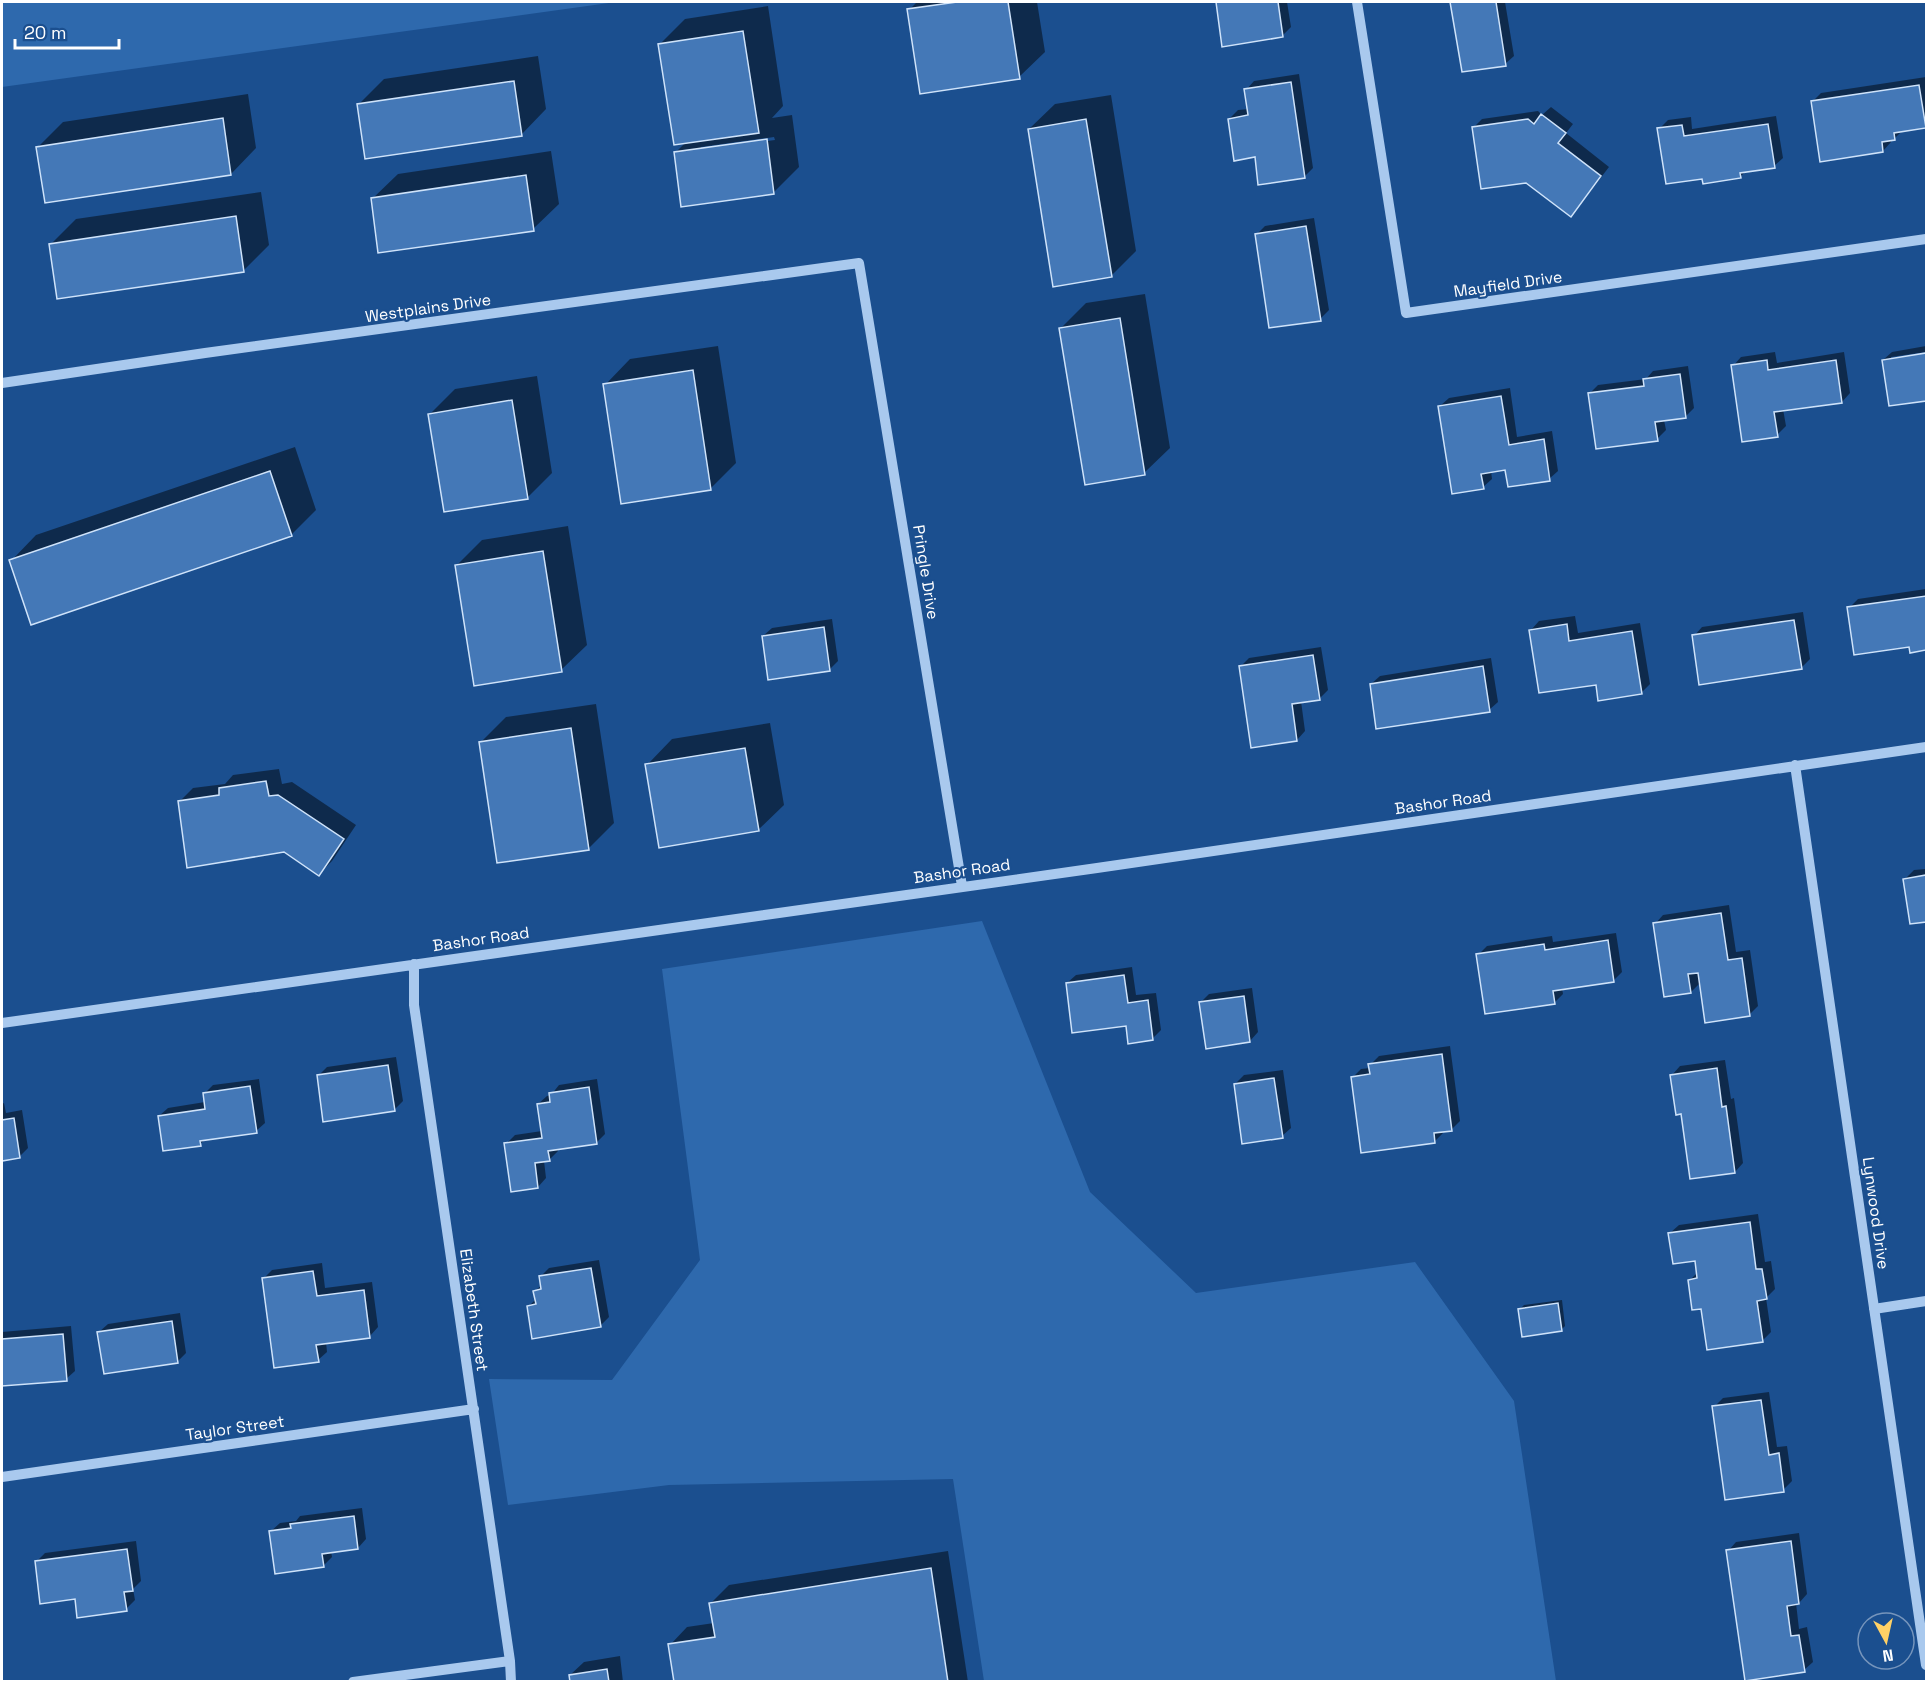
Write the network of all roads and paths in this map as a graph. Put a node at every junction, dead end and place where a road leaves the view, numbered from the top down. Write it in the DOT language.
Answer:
graph roads {
  1 [pos="1357,2"];
  2 [pos="1926,239"];
  3 [pos="859,263"];
  4 [pos="2,383"];
  5 [pos="1926,747"];
  6 [pos="1795,765"];
  7 [pos="962,886"];
  8 [pos="414,964"];
  9 [pos="2,1023"];
  10 [pos="1926,1301"];
  11 [pos="1874,1309"];
  12 [pos="474,1409"];
  13 [pos="2,1477"];
  14 [pos="510,1661"];
  15 [pos="1926,1665"];
  16 [pos="353,1682"];
  17 [pos="511,1682"];
  1 -- 2 [label="street, Mayfield Drive"];
  3 -- 4 [label="street, Westplains Drive"];
  3 -- 7 [label="street, Pringle Drive"];
  5 -- 6 [label="street, Bashor Road"];
  6 -- 7 [label="street, Bashor Road"];
  6 -- 11 [label="street, Lynwood Drive"];
  7 -- 8 [label="street, Bashor Road"];
  8 -- 9 [label="street, Bashor Road"];
  8 -- 12 [label="street, Elizabeth Street"];
  10 -- 11 [label="street"];
  11 -- 15 [label="street, Lynwood Drive"];
  12 -- 13 [label="street, Taylor Street"];
  12 -- 14 [label="street, Elizabeth Street"];
  14 -- 16 [label="street"];
  14 -- 17 [label="street, Elizabeth Street"];
}
